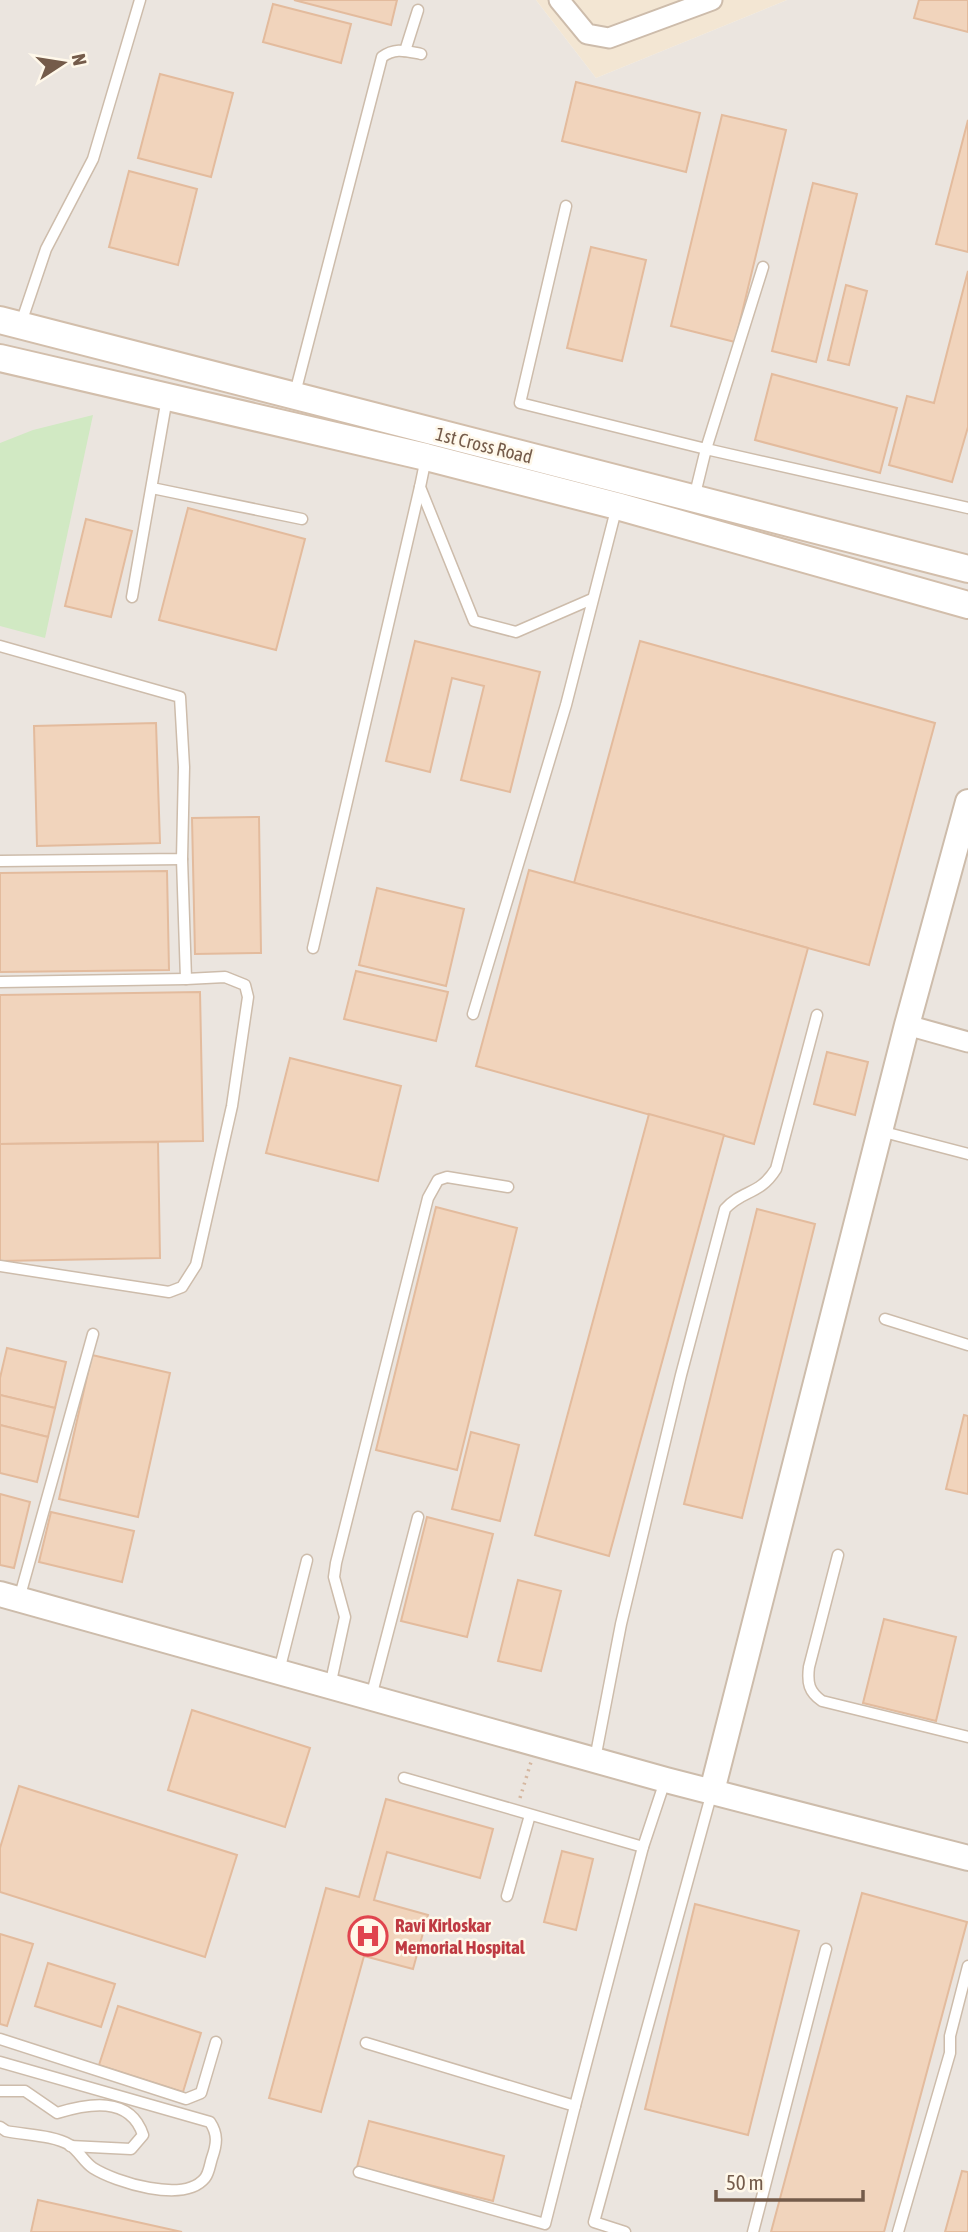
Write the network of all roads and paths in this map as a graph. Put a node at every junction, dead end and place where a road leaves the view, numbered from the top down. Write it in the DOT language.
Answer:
graph roads {
  1 [pos="140,0"];
  2 [pos="559,0"];
  3 [pos="712,0"];
  4 [pos="418,10"];
  5 [pos="405,51"];
  6 [pos="421,54"];
  7 [pos="566,206"];
  8 [pos="763,267"];
  9 [pos="10,323"];
  10 [pos="3,361"];
  11 [pos="294,397"];
  12 [pos="167,398"];
  13 [pos="706,449"];
  14 [pos="426,457"];
  15 [pos="420,487"];
  16 [pos="152,488"];
  17 [pos="620,494"];
  18 [pos="694,499"];
  19 [pos="968,508"];
  20 [pos="302,519"];
  21 [pos="968,569"];
  22 [pos="132,597"];
  23 [pos="593,599"];
  24 [pos="968,605"];
  25 [pos="0,646"];
  26 [pos="968,802"];
  27 [pos="182,859"];
  28 [pos="0,861"];
  29 [pos="313,948"];
  30 [pos="186,979"];
  31 [pos="0,982"];
  32 [pos="473,1014"];
  33 [pos="817,1015"];
  34 [pos="907,1025"];
  35 [pos="968,1042"];
  36 [pos="880,1131"];
  37 [pos="968,1154"];
  38 [pos="508,1187"];
  39 [pos="0,1266"];
  40 [pos="885,1320"];
  41 [pos="93,1334"];
  42 [pos="968,1345"];
  43 [pos="418,1517"];
  44 [pos="838,1555"];
  45 [pos="307,1560"];
  46 [pos="9,1597"];
  47 [pos="279,1672"];
  48 [pos="330,1686"];
  49 [pos="370,1698"];
  50 [pos="968,1737"];
  51 [pos="595,1760"];
  52 [pos="528,1769"];
  53 [pos="404,1779"];
  54 [pos="666,1780"];
  55 [pos="712,1791"];
  56 [pos="516,1811"];
  57 [pos="530,1815"];
  58 [pos="643,1847"];
  59 [pos="968,1858"];
  60 [pos="507,1896"];
  61 [pos="827,1949"];
  62 [pos="968,1966"];
  63 [pos="0,2039"];
  64 [pos="216,2042"];
  65 [pos="366,2043"];
  66 [pos="0,2062"];
  67 [pos="0,2091"];
  68 [pos="575,2106"];
  69 [pos="0,2127"];
  70 [pos="71,2146"];
  71 [pos="359,2172"];
  72 [pos="625,2232"];
  73 [pos="753,2232"];
  74 [pos="898,2232"];
  1 -- 9 [label="lane"];
  2 -- 3 [label="street"];
  4 -- 5 [label="lane"];
  5 -- 6 [label="lane"];
  5 -- 11 [label="lane"];
  7 -- 13 [label="lane"];
  8 -- 13 [label="lane"];
  9 -- 10 [label="main road"];
  9 -- 11 [label="main road, 1st Cross Road"];
  10 -- 12 [label="main road, 1st Cross Road"];
  11 -- 17 [label="main road, 1st Cross Road"];
  12 -- 14 [label="main road, 1st Cross Road"];
  12 -- 16 [label="lane"];
  13 -- 18 [label="lane"];
  13 -- 19 [label="lane"];
  14 -- 15 [label="lane"];
  14 -- 17 [label="main road, 1st Cross Road"];
  15 -- 23 [label="lane"];
  15 -- 29 [label="lane"];
  16 -- 20 [label="lane"];
  16 -- 22 [label="lane"];
  17 -- 18 [label="main road, 1st Cross Road"];
  17 -- 23 [label="lane"];
  17 -- 24 [label="main road, 1st Cross Road"];
  18 -- 21 [label="main road, 1st Cross Road"];
  23 -- 32 [label="lane"];
  25 -- 27 [label="lane"];
  26 -- 34 [label="street"];
  27 -- 28 [label="lane"];
  27 -- 30 [label="lane"];
  30 -- 31 [label="lane"];
  30 -- 39 [label="lane"];
  33 -- 51 [label="lane"];
  34 -- 35 [label="street"];
  34 -- 36 [label="street"];
  36 -- 37 [label="lane"];
  36 -- 55 [label="street"];
  38 -- 48 [label="lane"];
  40 -- 42 [label="lane"];
  41 -- 46 [label="lane"];
  43 -- 49 [label="lane"];
  44 -- 50 [label="lane"];
  45 -- 47 [label="lane"];
  46 -- 47 [label="street"];
  47 -- 48 [label="street"];
  48 -- 49 [label="street"];
  49 -- 51 [label="street"];
  51 -- 54 [label="street"];
  52 -- 56 [label="path"];
  53 -- 56 [label="lane"];
  54 -- 55 [label="street"];
  54 -- 58 [label="lane"];
  55 -- 59 [label="street"];
  55 -- 72 [label="lane"];
  56 -- 57 [label="lane"];
  57 -- 58 [label="lane"];
  57 -- 60 [label="lane"];
  58 -- 68 [label="lane"];
  61 -- 73 [label="lane"];
  62 -- 74 [label="lane"];
  63 -- 64 [label="lane"];
  65 -- 68 [label="lane"];
  66 -- 70 [label="lane"];
  67 -- 70 [label="lane"];
  68 -- 71 [label="lane"];
  69 -- 70 [label="lane"];
}
